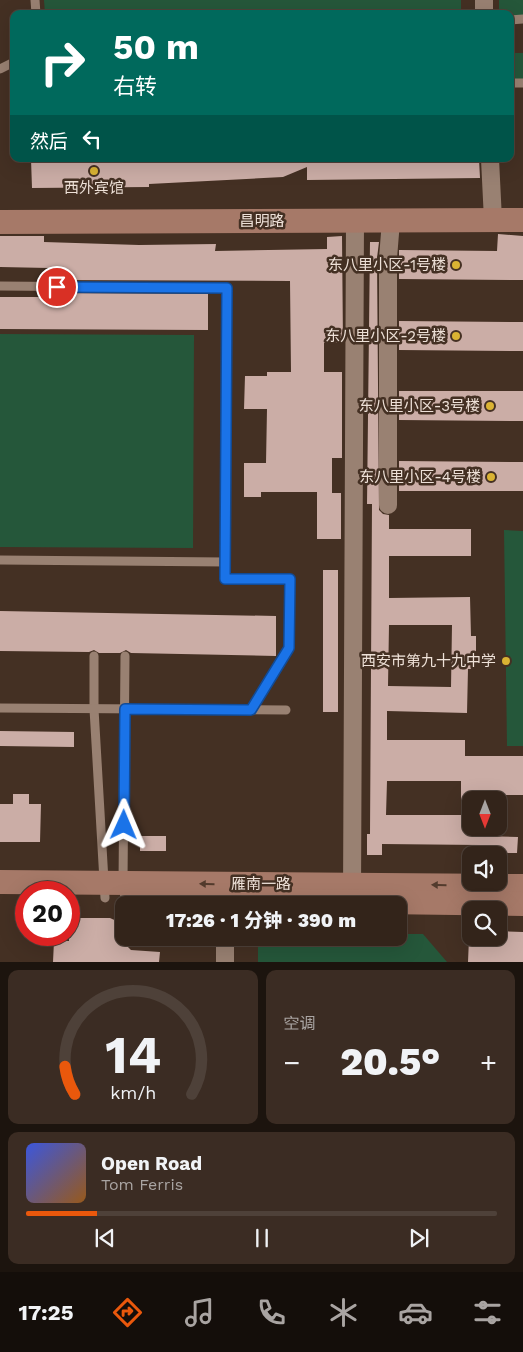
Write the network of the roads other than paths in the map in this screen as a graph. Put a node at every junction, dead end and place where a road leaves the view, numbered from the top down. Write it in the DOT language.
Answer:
graph roads {
  1 [pos="490,162"];
  2 [pos="493,220"];
  3 [pos="523,220"];
  4 [pos="355,221"];
  5 [pos="391,221"];
  6 [pos="0,222"];
  7 [pos="0,286"];
  8 [pos="388,505"];
  9 [pos="0,560"];
  10 [pos="226,562"];
  11 [pos="94,656"];
  12 [pos="125,656"];
  13 [pos="0,708"];
  14 [pos="94,709"];
  15 [pos="125,709"];
  16 [pos="251,710"];
  17 [pos="286,710"];
  18 [pos="0,882"];
  19 [pos="523,886"];
  20 [pos="114,891"];
  21 [pos="352,893"];
  22 [pos="80,896"];
  23 [pos="160,896"];
  24 [pos="314,896"];
  25 [pos="0,897"];
  26 [pos="15,897"];
  27 [pos="523,904"];
  28 [pos="225,946"];
  29 [pos="225,962"];
  1 -- 2 [label="street"];
  2 -- 3 [label="main road, 昌明路"];
  2 -- 5 [label="main road, 昌明路"];
  4 -- 5 [label="main road, 昌明路"];
  4 -- 6 [label="main road, 昌明路"];
  4 -- 21 [label="street"];
  5 -- 8 [label="street"];
  7 -- 10 [label="lane"];
  9 -- 10 [label="lane"];
  10 -- 16 [label="lane"];
  11 -- 14 [label="lane"];
  12 -- 15 [label="lane"];
  13 -- 14 [label="lane"];
  14 -- 15 [label="lane"];
  14 -- 20 [label="lane"];
  15 -- 16 [label="lane"];
  15 -- 20 [label="lane"];
  16 -- 17 [label="lane"];
  18 -- 20 [label="main road, 雁南一路"];
  19 -- 21 [label="main road, 雁南一路, one-way"];
  21 -- 20 [label="main road, 雁南一路, one-way"];
  20 -- 22 [label="main road, 雁南一路"];
  20 -- 23 [label="main road, 雁南一路"];
  21 -- 24 [label="main road, 雁南一路"];
  21 -- 27 [label="main road, 雁南一路"];
  25 -- 26 [label="main road"];
  28 -- 29 [label="street"];
}
